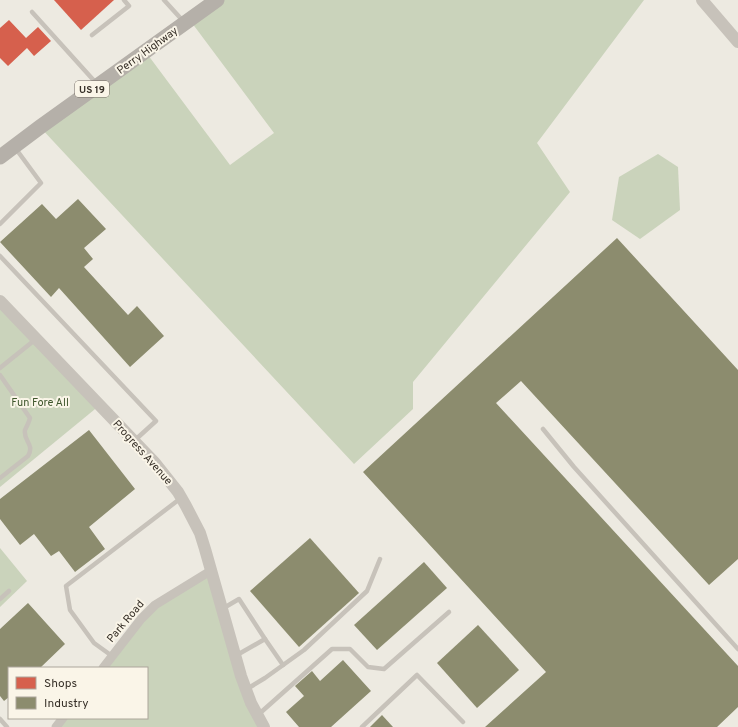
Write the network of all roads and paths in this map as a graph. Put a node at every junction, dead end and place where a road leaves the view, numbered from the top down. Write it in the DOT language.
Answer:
graph roads {
  1 [pos="124,0"];
  2 [pos="164,0"];
  3 [pos="217,0"];
  4 [pos="702,0"];
  5 [pos="32,12"];
  6 [pos="185,23"];
  7 [pos="92,35"];
  8 [pos="738,42"];
  9 [pos="98,85"];
  10 [pos="14,146"];
  11 [pos="0,157"];
  12 [pos="0,224"];
  13 [pos="0,256"];
  14 [pos="0,301"];
  15 [pos="36,340"];
  16 [pos="0,368"];
  17 [pos="0,375"];
  18 [pos="543,429"];
  19 [pos="134,440"];
  20 [pos="0,478"];
  21 [pos="181,498"];
  22 [pos="380,560"];
  23 [pos="212,570"];
  24 [pos="9,591"];
  25 [pos="0,599"];
  26 [pos="222,609"];
  27 [pos="449,612"];
  28 [pos="265,639"];
  29 [pos="738,649"];
  30 [pos="112,656"];
  31 [pos="235,656"];
  32 [pos="283,666"];
  33 [pos="104,667"];
  34 [pos="246,690"];
  35 [pos="257,716"];
  36 [pos="0,719"];
  37 [pos="62,719"];
  38 [pos="463,722"];
  39 [pos="7,727"];
  40 [pos="56,727"];
  41 [pos="264,727"];
  42 [pos="362,727"];
  1 -- 7 [label="lane"];
  2 -- 6 [label="lane"];
  3 -- 6 [label="main road, Perry Highway / US 19"];
  4 -- 8 [label="street"];
  5 -- 9 [label="lane"];
  6 -- 9 [label="main road, Perry Highway / US 19"];
  9 -- 10 [label="main road, Perry Highway / US 19"];
  10 -- 11 [label="main road, Perry Highway / US 19"];
  10 -- 12 [label="lane"];
  13 -- 19 [label="lane"];
  14 -- 15 [label="street, Progress Avenue"];
  15 -- 16 [label="lane"];
  15 -- 19 [label="street, Progress Avenue"];
  17 -- 20 [label="lane"];
  18 -- 29 [label="lane"];
  19 -- 21 [label="street, Progress Avenue"];
  21 -- 23 [label="street, Progress Avenue"];
  21 -- 30 [label="lane"];
  22 -- 32 [label="lane"];
  23 -- 26 [label="street, Progress Avenue"];
  23 -- 30 [label="street, Park Road"];
  24 -- 25 [label="lane"];
  26 -- 28 [label="lane"];
  26 -- 31 [label="street, Progress Avenue"];
  27 -- 35 [label="lane"];
  28 -- 31 [label="lane"];
  28 -- 32 [label="lane"];
  30 -- 33 [label="street, Park Road"];
  31 -- 34 [label="street, Progress Avenue"];
  32 -- 34 [label="lane"];
  34 -- 35 [label="street, Progress Avenue"];
  35 -- 41 [label="street, Progress Avenue"];
  36 -- 39 [label="lane"];
  37 -- 40 [label="street"];
  38 -- 42 [label="lane"];
}
